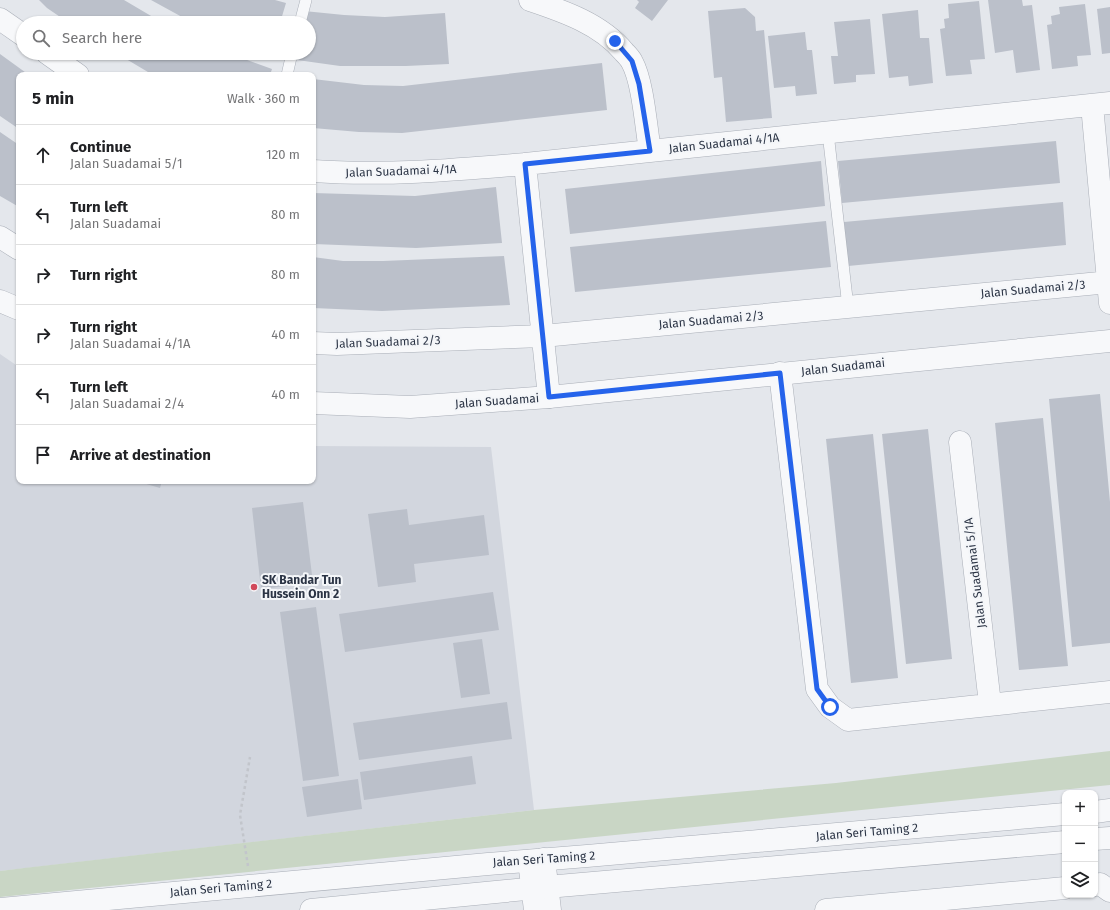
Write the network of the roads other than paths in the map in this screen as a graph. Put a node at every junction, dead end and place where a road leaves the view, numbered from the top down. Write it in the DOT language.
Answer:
graph roads {
  1 [pos="306,0"];
  2 [pos="530,0"];
  3 [pos="302,16"];
  4 [pos="0,19"];
  5 [pos="16,30"];
  6 [pos="57,60"];
  7 [pos="290,60"];
  8 [pos="74,72"];
  9 [pos="288,72"];
  10 [pos="1101,104"];
  11 [pos="828,133"];
  12 [pos="650,151"];
  13 [pos="525,164"];
  14 [pos="316,171"];
  15 [pos="0,237"];
  16 [pos="16,247"];
  17 [pos="1109,289"];
  18 [pos="0,301"];
  19 [pos="848,307"];
  20 [pos="16,308"];
  21 [pos="543,336"];
  22 [pos="1110,341"];
  23 [pos="316,343"];
  24 [pos="780,373"];
  25 [pos="549,397"];
  26 [pos="316,403"];
  27 [pos="960,442"];
  28 [pos="1110,692"];
  29 [pos="990,704"];
  30 [pos="1110,810"];
  31 [pos="1098,812"];
  32 [pos="1062,814"];
  33 [pos="1110,838"];
  34 [pos="1098,839"];
  35 [pos="1062,842"];
  36 [pos="536,860"];
  37 [pos="540,888"];
  38 [pos="1062,888"];
  39 [pos="891,907"];
  40 [pos="0,908"];
  41 [pos="23,908"];
  42 [pos="311,910"];
  43 [pos="535,910"];
  44 [pos="550,910"];
  45 [pos="826,910"];
  1 -- 3 [label="lane"];
  2 -- 12 [label="street"];
  4 -- 5 [label="street"];
  6 -- 8 [label="street"];
  7 -- 9 [label="lane"];
  10 -- 11 [label="street, Jalan Suadamai 4/1A"];
  10 -- 17 [label="street"];
  11 -- 12 [label="street, Jalan Suadamai 4/1A"];
  11 -- 19 [label="lane"];
  12 -- 13 [label="street, Jalan Suadamai 4/1A"];
  13 -- 14 [label="street, Jalan Suadamai 4/1A"];
  13 -- 21 [label="street"];
  15 -- 16 [label="street"];
  17 -- 19 [label="street, Jalan Suadamai 2/3"];
  18 -- 20 [label="street"];
  19 -- 21 [label="street, Jalan Suadamai 2/3"];
  21 -- 23 [label="street, Jalan Suadamai 2/3"];
  21 -- 25 [label="street"];
  22 -- 24 [label="street, Jalan Suadamai"];
  24 -- 25 [label="street, Jalan Suadamai"];
  24 -- 29 [label="street"];
  25 -- 26 [label="street, Jalan Suadamai"];
  27 -- 29 [label="street, Jalan Suadamai 5/1A"];
  28 -- 29 [label="street"];
  30 -- 31 [label="street"];
  32 -- 36 [label="street, Jalan Seri Taming 2"];
  33 -- 34 [label="street"];
  35 -- 37 [label="street"];
  36 -- 37 [label="street"];
  36 -- 41 [label="street, Jalan Seri Taming 2"];
  37 -- 42 [label="street"];
  37 -- 43 [label="street"];
  37 -- 44 [label="street"];
  38 -- 39 [label="street"];
  39 -- 45 [label="street"];
  40 -- 41 [label="street, Jalan Seri Taming 2"];
}
